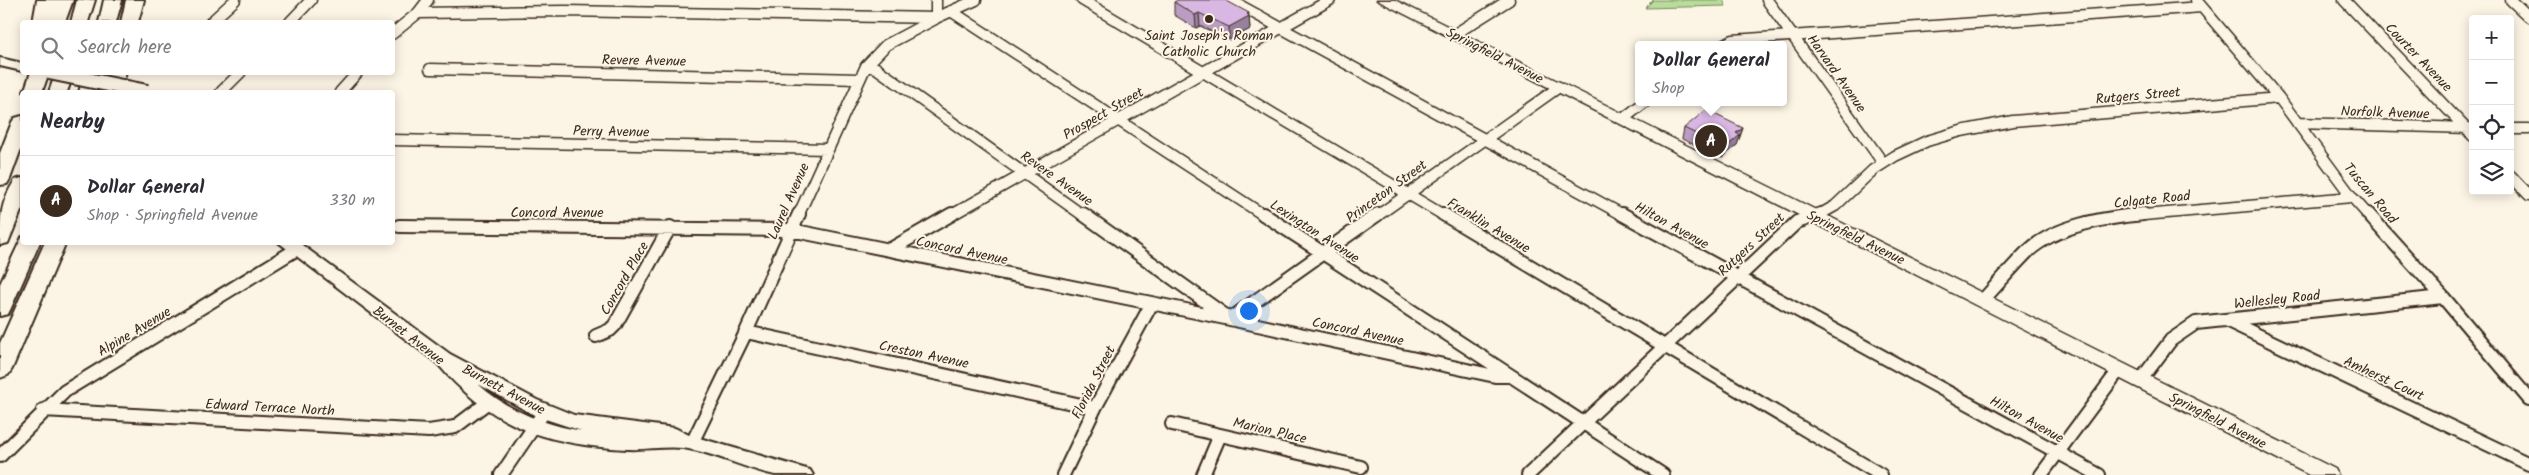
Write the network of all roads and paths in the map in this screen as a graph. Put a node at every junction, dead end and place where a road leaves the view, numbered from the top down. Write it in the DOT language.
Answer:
graph roads {
  1 [pos="46,0"];
  2 [pos="64,0"];
  3 [pos="86,0"];
  4 [pos="113,0"];
  5 [pos="135,0"];
  6 [pos="235,0"];
  7 [pos="311,0"];
  8 [pos="428,0"];
  9 [pos="936,0"];
  10 [pos="976,0"];
  11 [pos="1082,0"];
  12 [pos="1230,0"];
  13 [pos="1330,0"];
  14 [pos="1384,0"];
  15 [pos="1509,0"];
  16 [pos="1767,0"];
  17 [pos="2344,0"];
  18 [pos="2511,0"];
  19 [pos="2199,4"];
  20 [pos="418,12"];
  21 [pos="951,12"];
  22 [pos="2529,17"];
  23 [pos="936,18"];
  24 [pos="41,20"];
  25 [pos="58,20"];
  26 [pos="81,20"];
  27 [pos="108,20"];
  28 [pos="130,20"];
  29 [pos="213,20"];
  30 [pos="292,20"];
  31 [pos="1281,28"];
  32 [pos="395,31"];
  33 [pos="1455,34"];
  34 [pos="1794,36"];
  35 [pos="1731,41"];
  36 [pos="3,63"];
  37 [pos="866,66"];
  38 [pos="20,67"];
  39 [pos="430,69"];
  40 [pos="1203,72"];
  41 [pos="31,75"];
  42 [pos="39,75"];
  43 [pos="64,75"];
  44 [pos="64,75"];
  45 [pos="93,75"];
  46 [pos="116,75"];
  47 [pos="238,75"];
  48 [pos="355,75"];
  49 [pos="859,79"];
  50 [pos="1559,87"];
  51 [pos="29,90"];
  52 [pos="34,90"];
  53 [pos="59,90"];
  54 [pos="89,90"];
  55 [pos="112,90"];
  56 [pos="137,90"];
  57 [pos="223,90"];
  58 [pos="342,90"];
  59 [pos="2279,98"];
  60 [pos="1640,106"];
  61 [pos="1623,119"];
  62 [pos="1117,121"];
  63 [pos="2296,123"];
  64 [pos="20,127"];
  65 [pos="2469,129"];
  66 [pos="2514,129"];
  67 [pos="2529,129"];
  68 [pos="2469,130"];
  69 [pos="1484,139"];
  70 [pos="395,140"];
  71 [pos="828,149"];
  72 [pos="1882,164"];
  73 [pos="1024,173"];
  74 [pos="0,179"];
  75 [pos="2514,180"];
  76 [pos="20,190"];
  77 [pos="1407,193"];
  78 [pos="2529,195"];
  79 [pos="2352,197"];
  80 [pos="1814,216"];
  81 [pos="399,226"];
  82 [pos="670,227"];
  83 [pos="791,230"];
  84 [pos="0,238"];
  85 [pos="29,245"];
  86 [pos="55,245"];
  87 [pos="291,246"];
  88 [pos="891,250"];
  89 [pos="1323,254"];
  90 [pos="1737,278"];
  91 [pos="2443,297"];
  92 [pos="1983,300"];
  93 [pos="1151,305"];
  94 [pos="0,308"];
  95 [pos="1230,319"];
  96 [pos="2226,320"];
  97 [pos="746,332"];
  98 [pos="596,336"];
  99 [pos="1665,346"];
  100 [pos="443,358"];
  101 [pos="0,369"];
  102 [pos="2119,370"];
  103 [pos="1510,376"];
  104 [pos="2140,380"];
  105 [pos="2529,399"];
  106 [pos="487,403"];
  107 [pos="1095,408"];
  108 [pos="43,410"];
  109 [pos="538,419"];
  110 [pos="1583,422"];
  111 [pos="1172,424"];
  112 [pos="1220,435"];
  113 [pos="688,442"];
  114 [pos="2057,452"];
  115 [pos="0,456"];
  116 [pos="2529,464"];
  117 [pos="1361,467"];
  118 [pos="501,475"];
  119 [pos="803,475"];
  120 [pos="1063,475"];
  121 [pos="1203,475"];
  122 [pos="1528,475"];
  123 [pos="1663,475"];
  124 [pos="1881,475"];
  125 [pos="2041,475"];
  126 [pos="2099,475"];
  127 [pos="2328,475"];
  1 -- 24 [label="highway"];
  2 -- 25 [label="highway"];
  3 -- 26 [label="highway"];
  4 -- 27 [label="highway"];
  5 -- 28 [label="highway"];
  6 -- 29 [label="street"];
  7 -- 30 [label="street"];
  8 -- 20 [label="street"];
  9 -- 23 [label="street"];
  10 -- 21 [label="street, Laurel Avenue"];
  11 -- 40 [label="street, Franklin Avenue"];
  12 -- 31 [label="street, Hilton Avenue"];
  13 -- 31 [label="street, Prospect Street"];
  14 -- 33 [label="main road, Springfield Avenue"];
  15 -- 33 [label="street"];
  16 -- 34 [label="street, Harvard Avenue"];
  17 -- 65 [label="street, Courter Avenue"];
  18 -- 22 [label="street"];
  19 -- 34 [label="street"];
  19 -- 59 [label="street, Tuscan Road"];
  20 -- 23 [label="street"];
  20 -- 32 [label="street"];
  21 -- 23 [label="street, Laurel Avenue"];
  21 -- 62 [label="street, Lexington Avenue"];
  23 -- 37 [label="street, Laurel Avenue"];
  31 -- 40 [label="street, Prospect Street"];
  31 -- 69 [label="street, Hilton Avenue"];
  33 -- 50 [label="main road, Springfield Avenue"];
  34 -- 35 [label="street"];
  34 -- 72 [label="street, Harvard Avenue"];
  36 -- 38 [label="street"];
  37 -- 49 [label="street, Laurel Avenue"];
  37 -- 73 [label="street, Revere Avenue"];
  39 -- 49 [label="street, Revere Avenue"];
  40 -- 62 [label="street, Prospect Street"];
  40 -- 77 [label="street, Franklin Avenue"];
  41 -- 51 [label="highway"];
  42 -- 52 [label="highway"];
  43 -- 56 [label="street, bridge"];
  44 -- 53 [label="highway"];
  45 -- 54 [label="highway"];
  46 -- 55 [label="highway"];
  47 -- 57 [label="street"];
  48 -- 58 [label="street"];
  49 -- 71 [label="street, Laurel Avenue"];
  50 -- 61 [label="main road, Springfield Avenue"];
  50 -- 69 [label="street, Princeton Street"];
  59 -- 63 [label="street, Tuscan Road"];
  59 -- 72 [label="street, Rutgers Street"];
  60 -- 61 [label="street"];
  61 -- 80 [label="main road, Springfield Avenue"];
  62 -- 73 [label="street, Prospect Street"];
  62 -- 89 [label="street, Lexington Avenue"];
  63 -- 68 [label="street, Norfolk Avenue"];
  63 -- 79 [label="street, Tuscan Road"];
  64 -- 74 [label="highway"];
  66 -- 67 [label="street"];
  69 -- 77 [label="street, Princeton Street"];
  69 -- 90 [label="street, Hilton Avenue"];
  70 -- 71 [label="street, Perry Avenue"];
  71 -- 83 [label="street, Laurel Avenue"];
  72 -- 80 [label="street, Rutgers Street"];
  73 -- 88 [label="street, Prospect Street"];
  73 -- 95 [label="street, Revere Avenue"];
  75 -- 78 [label="street"];
  76 -- 84 [label="highway"];
  77 -- 89 [label="street, Princeton Street"];
  77 -- 99 [label="street, Franklin Avenue"];
  79 -- 91 [label="street, Tuscan Road"];
  79 -- 92 [label="street, Colgate Road"];
  80 -- 90 [label="street, Rutgers Street"];
  80 -- 92 [label="main road, Springfield Avenue"];
  81 -- 82 [label="street, Concord Avenue"];
  82 -- 83 [label="street, Concord Avenue"];
  82 -- 98 [label="street, Concord Place"];
  83 -- 88 [label="street, Concord Avenue"];
  83 -- 97 [label="street, Laurel Avenue"];
  85 -- 94 [label="highway"];
  86 -- 101 [label="highway"];
  87 -- 100 [label="street, Burnet Avenue"];
  87 -- 108 [label="street, Alpine Avenue"];
  88 -- 93 [label="street, Concord Avenue"];
  89 -- 95 [label="street, Princeton Street"];
  89 -- 103 [label="street, Lexington Avenue"];
  90 -- 99 [label="street, Rutgers Street"];
  90 -- 114 [label="street, Hilton Avenue"];
  91 -- 96 [label="street, Wellesley Road"];
  91 -- 105 [label="street, Tuscan Road"];
  92 -- 102 [label="main road, Springfield Avenue"];
  93 -- 95 [label="street, Concord Avenue"];
  93 -- 107 [label="street, Florida Street"];
  95 -- 103 [label="street, Concord Avenue"];
  96 -- 104 [label="street, Wellesley Road"];
  96 -- 116 [label="street, Amherst Court"];
  97 -- 107 [label="street, Creston Avenue"];
  97 -- 113 [label="street, Laurel Avenue"];
  99 -- 110 [label="street, Rutgers Street"];
  99 -- 124 [label="street, Franklin Avenue"];
  100 -- 106 [label="street, Burnet Avenue"];
  100 -- 109 [label="street, Burnett Avenue"];
  102 -- 104 [label="main road, Springfield Avenue"];
  102 -- 114 [label="street"];
  103 -- 110 [label="street, Lexington Avenue"];
  104 -- 127 [label="main road, Springfield Avenue"];
  106 -- 108 [label="street, Edward Terrace North"];
  106 -- 109 [label="street, Burnet Avenue"];
  107 -- 120 [label="street, Florida Street"];
  108 -- 115 [label="street, Alpine Avenue"];
  109 -- 113 [label="street, Burnett Avenue"];
  109 -- 118 [label="street"];
  110 -- 122 [label="street, Rutgers Street"];
  110 -- 123 [label="street, Lexington Avenue"];
  111 -- 112 [label="street, Marion Place"];
  112 -- 117 [label="street, Marion Place"];
  112 -- 121 [label="street"];
  113 -- 119 [label="street, Burnett Avenue"];
  114 -- 125 [label="street"];
  114 -- 126 [label="street, Hilton Avenue"];
}
